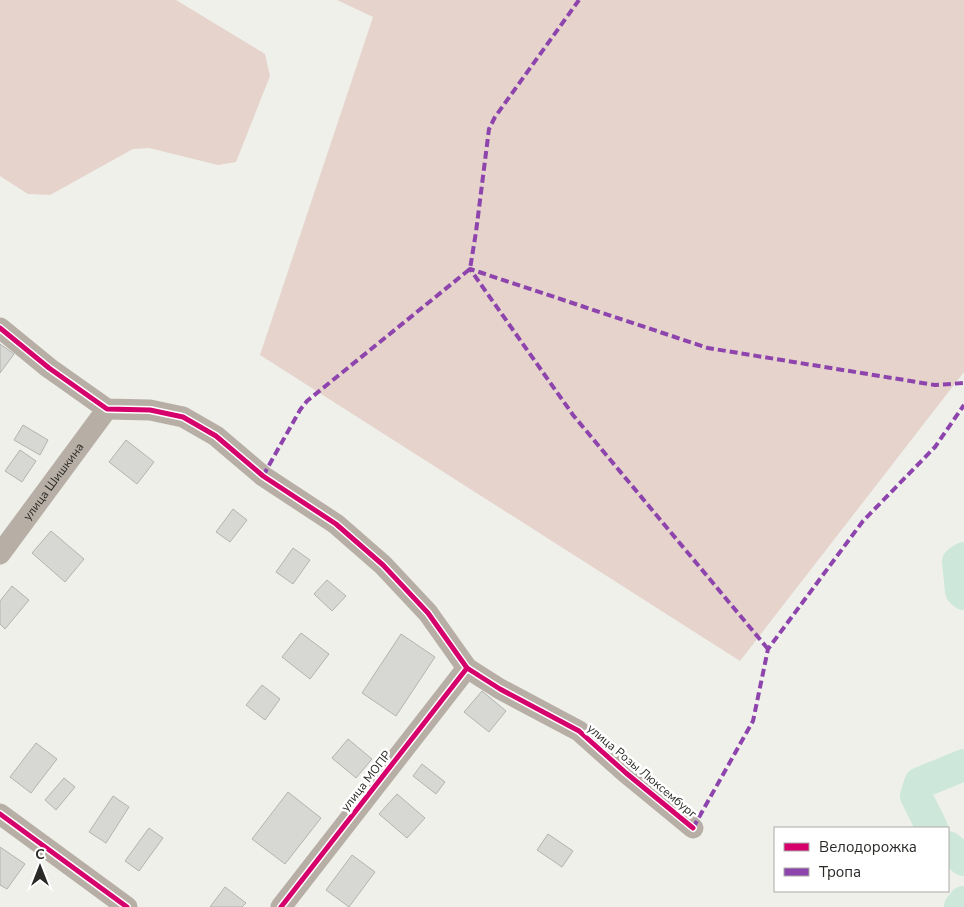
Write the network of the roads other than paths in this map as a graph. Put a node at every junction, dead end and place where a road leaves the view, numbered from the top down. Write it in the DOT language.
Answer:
graph roads {
  1 [pos="0,328"];
  2 [pos="107,409"];
  3 [pos="0,554"];
  4 [pos="467,668"];
  5 [pos="0,814"];
  6 [pos="693,828"];
  7 [pos="127,907"];
  8 [pos="281,907"];
  1 -- 2 [label="street"];
  2 -- 3 [label="street, улица Шишкина"];
  2 -- 4 [label="street, улица Розы Люксембург"];
  4 -- 6 [label="street, улица Розы Люксембург"];
  4 -- 8 [label="street, улица МОПР"];
  5 -- 7 [label="street"];
}
